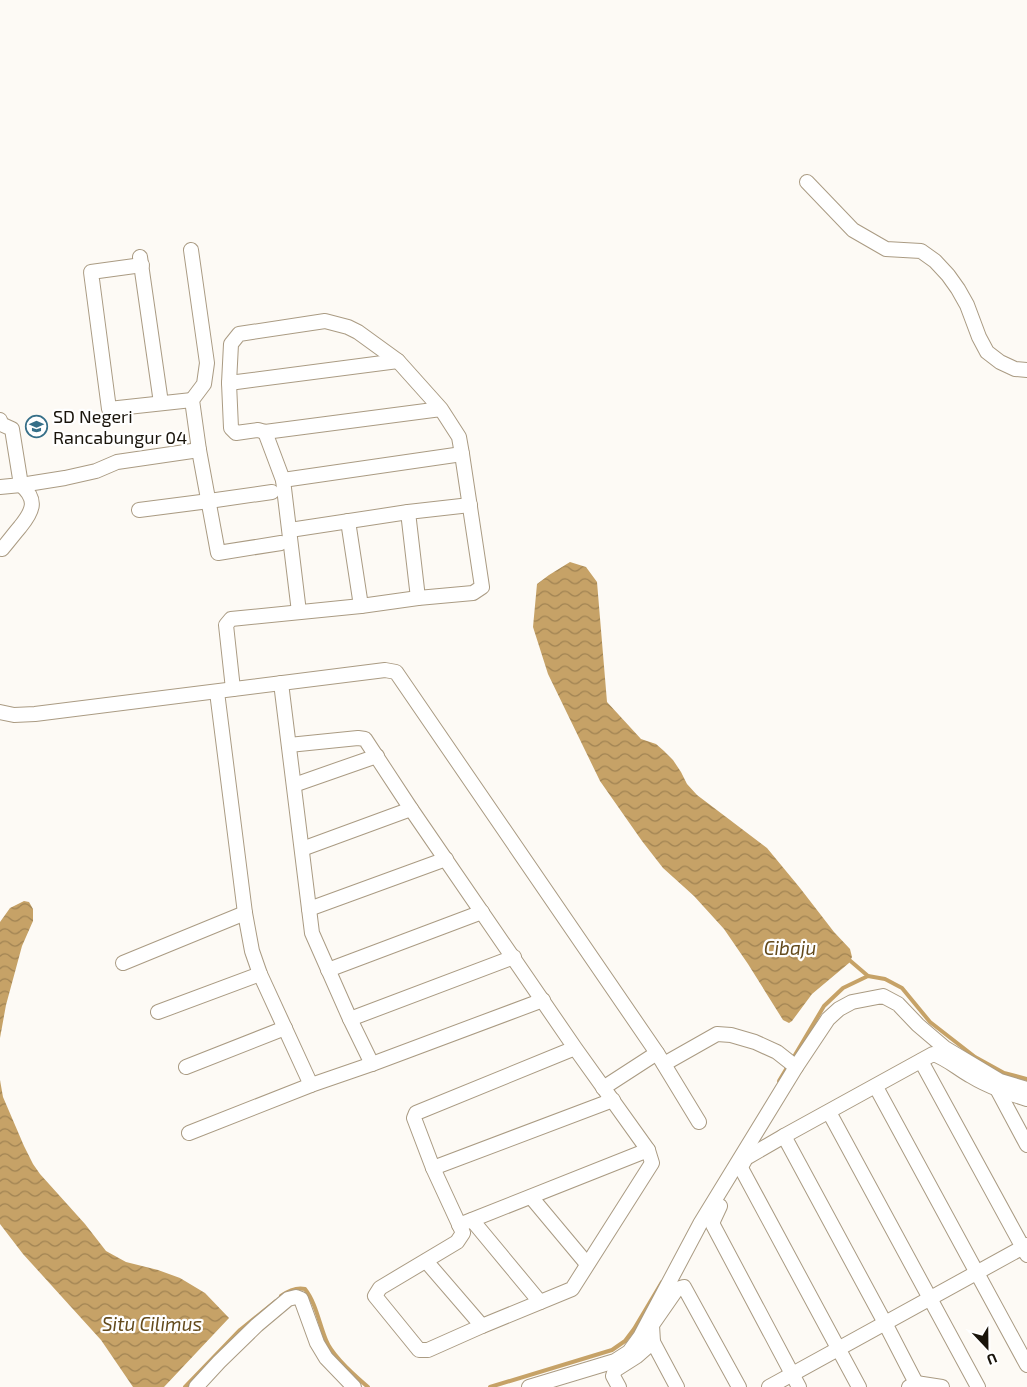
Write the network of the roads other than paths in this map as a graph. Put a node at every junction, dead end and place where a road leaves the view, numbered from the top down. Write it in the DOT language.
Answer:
graph roads {
  1 [pos="806,182"];
  2 [pos="191,250"];
  3 [pos="398,361"];
  4 [pos="1027,370"];
  5 [pos="229,383"];
  6 [pos="192,400"];
  7 [pos="161,403"];
  8 [pos="440,409"];
  9 [pos="0,420"];
  10 [pos="265,432"];
  11 [pos="199,450"];
  12 [pos="462,454"];
  13 [pos="283,480"];
  14 [pos="21,485"];
  15 [pos="0,487"];
  16 [pos="272,492"];
  17 [pos="209,502"];
  18 [pos="470,505"];
  19 [pos="139,510"];
  20 [pos="408,512"];
  21 [pos="348,521"];
  22 [pos="290,530"];
  23 [pos="281,543"];
  24 [pos="2,549"];
  25 [pos="418,598"];
  26 [pos="361,606"];
  27 [pos="300,612"];
  28 [pos="281,683"];
  29 [pos="232,689"];
  30 [pos="217,692"];
  31 [pos="0,712"];
  32 [pos="289,744"];
  33 [pos="376,756"];
  34 [pos="294,785"];
  35 [pos="411,809"];
  36 [pos="302,849"];
  37 [pos="446,860"];
  38 [pos="309,909"];
  39 [pos="482,912"];
  40 [pos="245,913"];
  41 [pos="514,957"];
  42 [pos="123,963"];
  43 [pos="328,970"];
  44 [pos="260,974"];
  45 [pos="542,1000"];
  46 [pos="158,1012"];
  47 [pos="350,1019"];
  48 [pos="285,1028"];
  49 [pos="575,1048"];
  50 [pos="660,1058"];
  51 [pos="921,1061"];
  52 [pos="372,1064"];
  53 [pos="186,1067"];
  54 [pos="796,1067"];
  55 [pos="311,1085"];
  56 [pos="876,1087"];
  57 [pos="603,1088"];
  58 [pos="997,1089"];
  59 [pos="1027,1089"];
  60 [pos="1027,1099"];
  61 [pos="612,1100"];
  62 [pos="830,1112"];
  63 [pos="699,1122"];
  64 [pos="189,1133"];
  65 [pos="784,1136"];
  66 [pos="1027,1145"];
  67 [pos="648,1150"];
  68 [pos="433,1168"];
  69 [pos="741,1168"];
  70 [pos="531,1197"];
  71 [pos="466,1222"];
  72 [pos="1026,1250"];
  73 [pos="426,1261"];
  74 [pos="587,1264"];
  75 [pos="977,1273"];
  76 [pos="930,1298"];
  77 [pos="540,1302"];
  78 [pos="886,1323"];
  79 [pos="482,1326"];
  80 [pos="652,1342"];
  81 [pos="839,1349"];
  82 [pos="1027,1365"];
  83 [pos="792,1374"];
  84 [pos="912,1385"];
  85 [pos="196,1387"];
  86 [pos="354,1387"];
  87 [pos="528,1387"];
  88 [pos="620,1387"];
  89 [pos="677,1387"];
  90 [pos="739,1387"];
  91 [pos="769,1387"];
  92 [pos="799,1387"];
  93 [pos="859,1387"];
  94 [pos="942,1387"];
  95 [pos="978,1387"];
  1 -- 4 [label="street"];
  2 -- 6 [label="street"];
  3 -- 5 [label="street"];
  3 -- 5 [label="street"];
  3 -- 8 [label="street"];
  5 -- 10 [label="street"];
  6 -- 7 [label="street"];
  6 -- 11 [label="street"];
  7 -- 7 [label="street"];
  8 -- 10 [label="street"];
  8 -- 12 [label="street"];
  9 -- 14 [label="street"];
  10 -- 13 [label="street"];
  11 -- 14 [label="street"];
  11 -- 17 [label="street"];
  12 -- 13 [label="street"];
  12 -- 18 [label="street"];
  13 -- 22 [label="street"];
  14 -- 15 [label="street"];
  14 -- 24 [label="street"];
  16 -- 17 [label="street"];
  17 -- 19 [label="street"];
  17 -- 23 [label="street"];
  18 -- 20 [label="street"];
  18 -- 25 [label="street"];
  20 -- 21 [label="street"];
  20 -- 25 [label="street"];
  21 -- 22 [label="street"];
  21 -- 26 [label="street"];
  22 -- 27 [label="street"];
  25 -- 26 [label="street"];
  26 -- 27 [label="street"];
  27 -- 29 [label="street"];
  28 -- 29 [label="street"];
  28 -- 32 [label="street"];
  28 -- 50 [label="street"];
  29 -- 30 [label="street"];
  30 -- 31 [label="street"];
  30 -- 40 [label="street"];
  32 -- 33 [label="street"];
  32 -- 34 [label="street"];
  33 -- 34 [label="street"];
  33 -- 35 [label="street"];
  34 -- 36 [label="street"];
  35 -- 36 [label="street"];
  35 -- 37 [label="street"];
  36 -- 38 [label="street"];
  37 -- 38 [label="street"];
  37 -- 39 [label="street"];
  38 -- 43 [label="street"];
  39 -- 41 [label="street"];
  39 -- 43 [label="street"];
  40 -- 42 [label="street"];
  40 -- 44 [label="street"];
  41 -- 45 [label="street"];
  41 -- 47 [label="street"];
  43 -- 47 [label="street"];
  44 -- 46 [label="street"];
  44 -- 48 [label="street"];
  45 -- 49 [label="street"];
  45 -- 52 [label="street"];
  47 -- 52 [label="street"];
  48 -- 53 [label="street"];
  48 -- 55 [label="street"];
  49 -- 57 [label="street"];
  49 -- 68 [label="street"];
  50 -- 54 [label="street"];
  50 -- 57 [label="street"];
  50 -- 63 [label="street"];
  51 -- 56 [label="street"];
  51 -- 58 [label="street"];
  51 -- 72 [label="street"];
  52 -- 55 [label="street"];
  54 -- 59 [label="street"];
  54 -- 87 [label="street"];
  55 -- 64 [label="street"];
  56 -- 62 [label="street"];
  56 -- 75 [label="street"];
  57 -- 61 [label="street"];
  58 -- 60 [label="street"];
  58 -- 66 [label="street"];
  61 -- 67 [label="street"];
  61 -- 68 [label="street"];
  62 -- 65 [label="street"];
  62 -- 76 [label="street"];
  65 -- 69 [label="street"];
  65 -- 78 [label="street"];
  67 -- 70 [label="street"];
  67 -- 74 [label="street"];
  68 -- 71 [label="street"];
  69 -- 81 [label="street"];
  69 -- 83 [label="street"];
  70 -- 71 [label="street"];
  70 -- 74 [label="street"];
  71 -- 73 [label="street"];
  71 -- 77 [label="street"];
  72 -- 75 [label="street"];
  73 -- 79 [label="street"];
  73 -- 79 [label="street"];
  74 -- 77 [label="street"];
  75 -- 76 [label="street"];
  75 -- 82 [label="street"];
  76 -- 78 [label="street"];
  76 -- 95 [label="street"];
  77 -- 79 [label="street"];
  78 -- 81 [label="street"];
  78 -- 84 [label="street"];
  80 -- 88 [label="street"];
  80 -- 89 [label="street"];
  80 -- 90 [label="street"];
  81 -- 83 [label="street"];
  81 -- 93 [label="street"];
  83 -- 91 [label="street"];
  83 -- 92 [label="street"];
  84 -- 94 [label="street"];
  85 -- 86 [label="street"];
}
